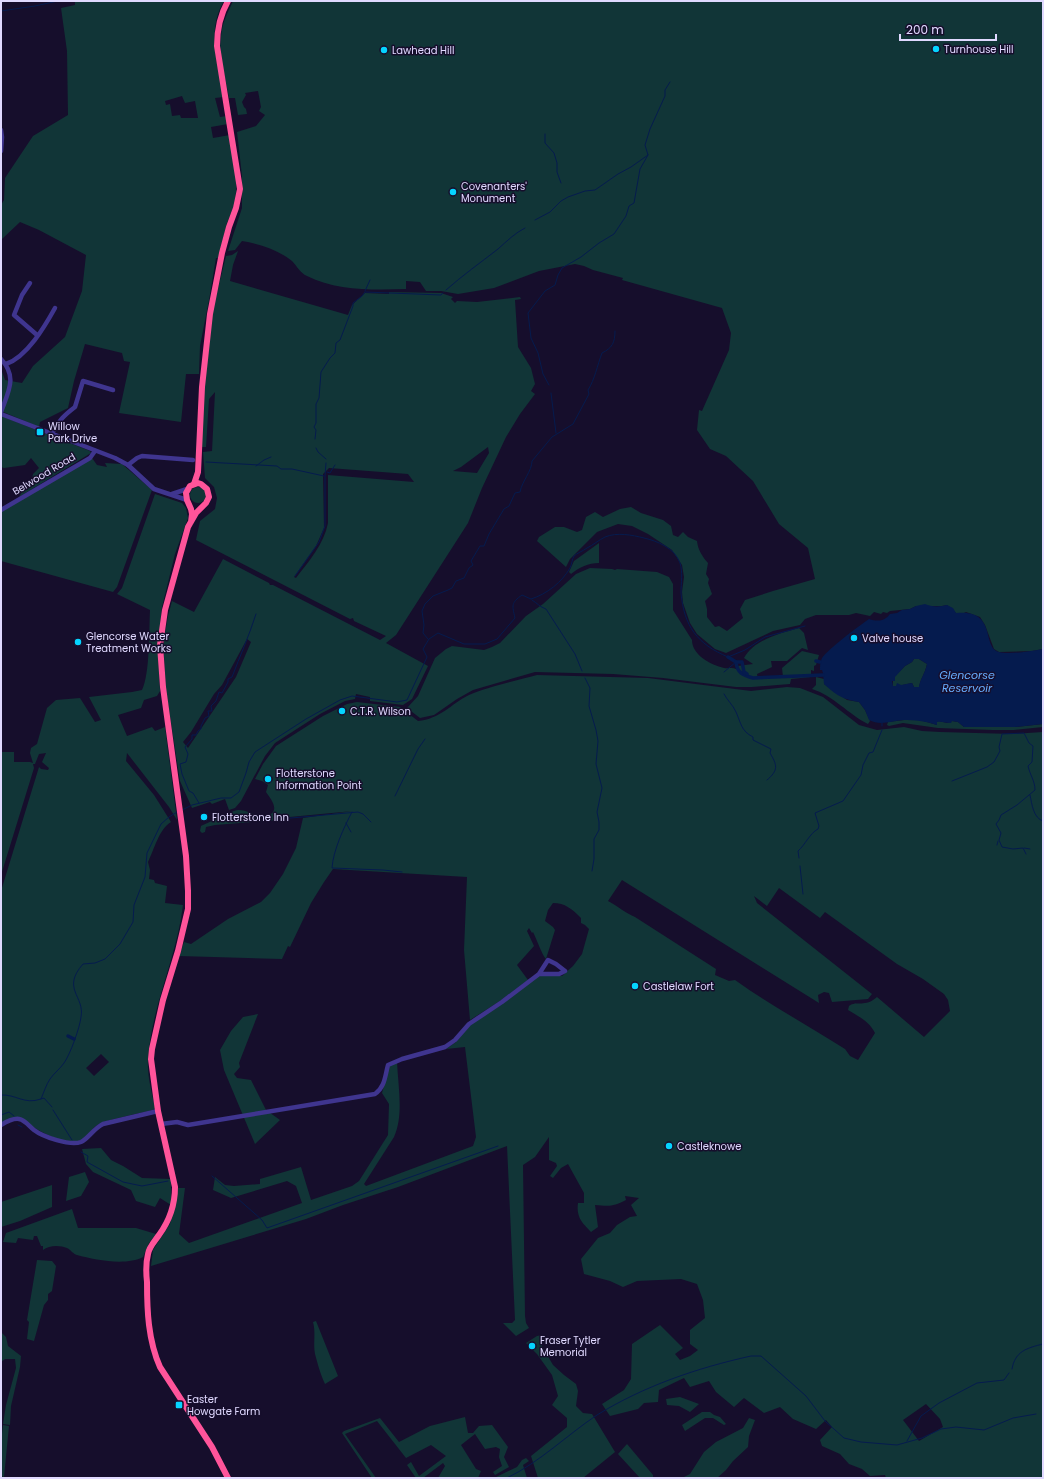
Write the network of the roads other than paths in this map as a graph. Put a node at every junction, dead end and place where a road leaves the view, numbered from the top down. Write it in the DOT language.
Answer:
graph roads {
  1 [pos="228,1"];
  2 [pos="1,130"];
  3 [pos="1,151"];
  4 [pos="30,283"];
  5 [pos="55,308"];
  6 [pos="37,335"];
  7 [pos="1,359"];
  8 [pos="6,364"];
  9 [pos="113,390"];
  10 [pos="1,413"];
  11 [pos="52,434"];
  12 [pos="95,451"];
  13 [pos="193,460"];
  14 [pos="128,466"];
  15 [pos="198,472"];
  16 [pos="194,484"];
  17 [pos="201,484"];
  18 [pos="187,489"];
  19 [pos="170,495"];
  20 [pos="188,502"];
  21 [pos="203,506"];
  22 [pos="1,510"];
  23 [pos="190,522"];
  24 [pos="538,974"];
  25 [pos="158,1111"];
  26 [pos="161,1124"];
  27 [pos="1,1125"];
  28 [pos="228,1478"];
  1 -- 15 [label="highway"];
  2 -- 3 [label="street"];
  4 -- 6 [label="street"];
  5 -- 6 [label="street"];
  6 -- 8 [label="street"];
  7 -- 8 [label="street"];
  8 -- 10 [label="street"];
  9 -- 11 [label="street"];
  10 -- 11 [label="street"];
  11 -- 12 [label="street"];
  12 -- 14 [label="street"];
  12 -- 22 [label="street, Belwood Road"];
  13 -- 14 [label="street"];
  14 -- 19 [label="street"];
  15 -- 16 [label="highway"];
  15 -- 17 [label="highway"];
  16 -- 17 [label="highway"];
  16 -- 18 [label="highway"];
  17 -- 21 [label="highway"];
  18 -- 19 [label="street"];
  18 -- 20 [label="highway"];
  19 -- 20 [label="street"];
  20 -- 21 [label="highway"];
  20 -- 23 [label="highway"];
  21 -- 23 [label="highway"];
  23 -- 25 [label="highway"];
  24 -- 24 [label="street"];
  24 -- 26 [label="street"];
  25 -- 26 [label="highway"];
  25 -- 27 [label="street"];
  26 -- 28 [label="highway"];
}
